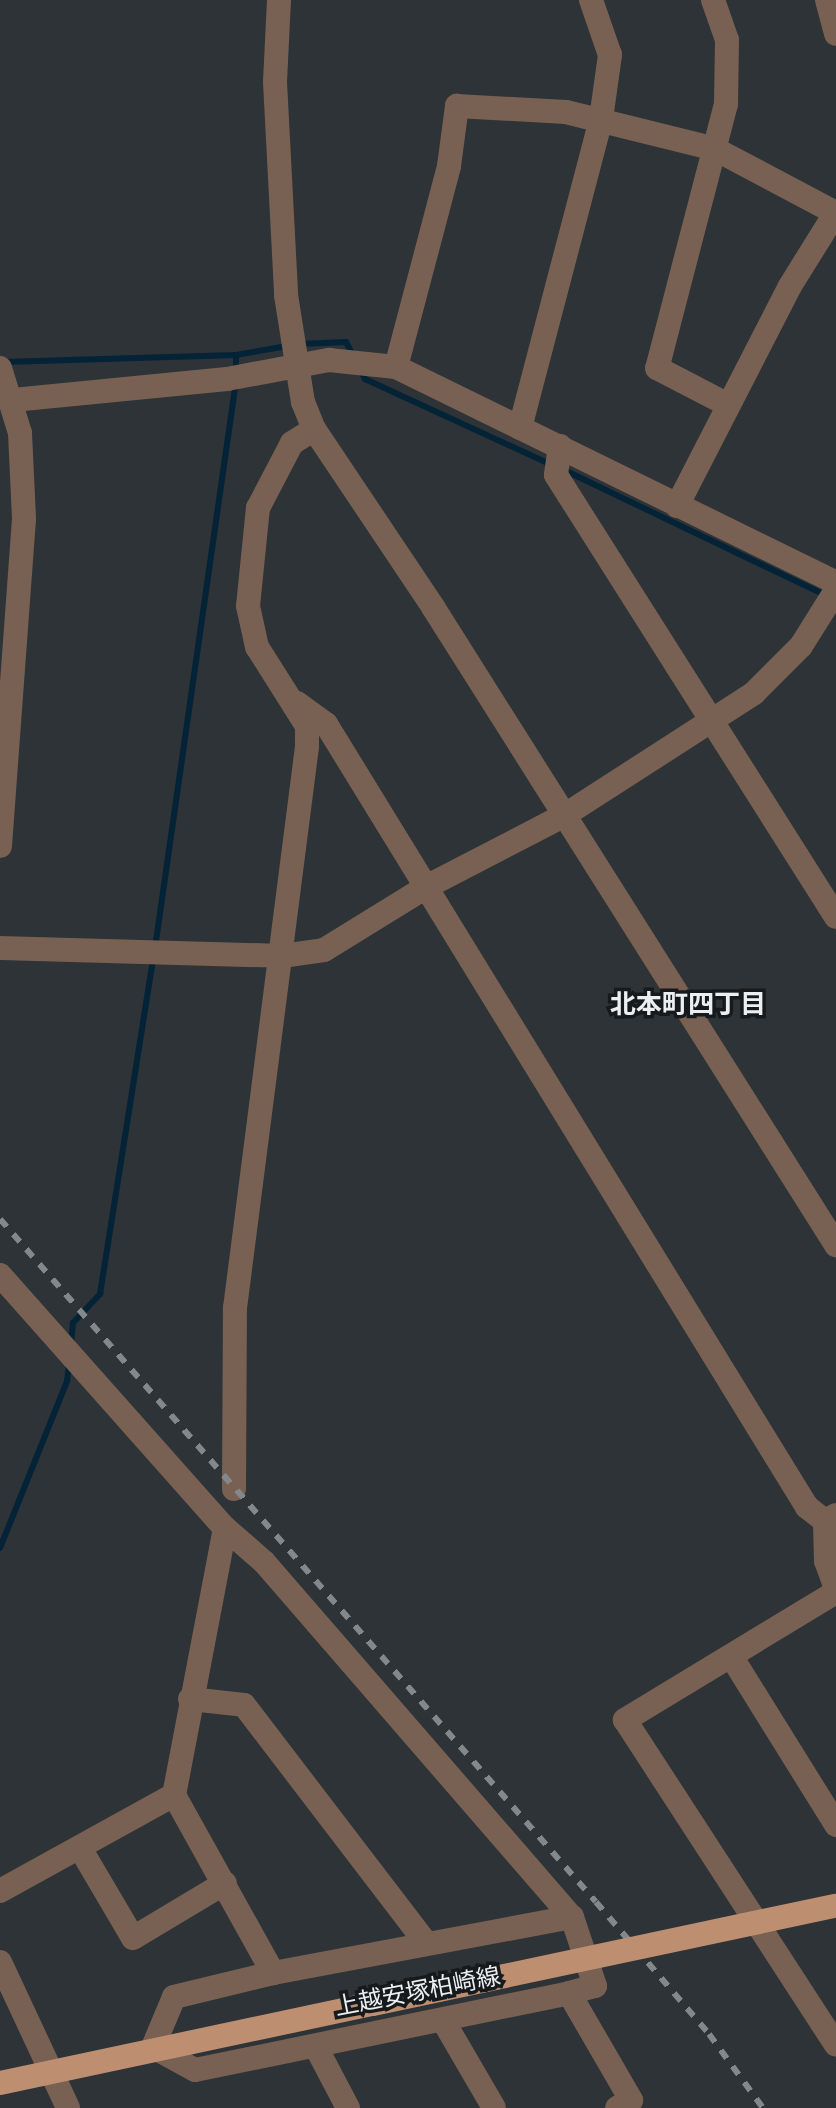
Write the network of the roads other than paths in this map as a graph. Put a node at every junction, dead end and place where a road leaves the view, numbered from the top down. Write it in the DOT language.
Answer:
graph roads {
  1 [pos="279,0"];
  2 [pos="591,0"];
  3 [pos="713,0"];
  4 [pos="827,0"];
  5 [pos="836,34"];
  6 [pos="601,119"];
  7 [pos="715,149"];
  8 [pos="836,212"];
  9 [pos="295,364"];
  10 [pos="396,367"];
  11 [pos="0,368"];
  12 [pos="13,400"];
  13 [pos="728,405"];
  14 [pos="520,428"];
  15 [pos="314,429"];
  16 [pos="560,446"];
  17 [pos="677,506"];
  18 [pos="836,583"];
  19 [pos="836,590"];
  20 [pos="294,701"];
  21 [pos="714,720"];
  22 [pos="565,815"];
  23 [pos="0,846"];
  24 [pos="426,887"];
  25 [pos="836,917"];
  26 [pos="0,948"];
  27 [pos="282,956"];
  28 [pos="836,1245"];
  29 [pos="0,1275"];
  30 [pos="234,1489"];
  31 [pos="830,1518"];
  32 [pos="225,1528"];
  33 [pos="836,1590"];
  34 [pos="731,1656"];
  35 [pos="190,1699"];
  36 [pos="174,1795"];
  37 [pos="836,1825"];
  38 [pos="80,1848"];
  39 [pos="225,1883"];
  40 [pos="0,1891"];
  41 [pos="836,1906"];
  42 [pos="572,1917"];
  43 [pos="426,1943"];
  44 [pos="0,1962"];
  45 [pos="273,1973"];
  46 [pos="569,1993"];
  47 [pos="444,2022"];
  48 [pos="836,2045"];
  49 [pos="153,2047"];
  50 [pos="316,2047"];
  51 [pos="51,2073"];
  52 [pos="0,2083"];
  53 [pos="68,2108"];
  54 [pos="348,2108"];
  55 [pos="494,2108"];
  56 [pos="617,2108"];
  1 -- 9 [label="street"];
  2 -- 6 [label="street"];
  3 -- 7 [label="street"];
  4 -- 5 [label="street"];
  6 -- 7 [label="street"];
  6 -- 10 [label="street"];
  6 -- 14 [label="street"];
  7 -- 8 [label="street"];
  7 -- 13 [label="street"];
  8 -- 13 [label="street"];
  9 -- 10 [label="street"];
  9 -- 12 [label="street"];
  9 -- 15 [label="street"];
  10 -- 14 [label="street"];
  11 -- 12 [label="street"];
  12 -- 23 [label="street"];
  13 -- 17 [label="street"];
  14 -- 16 [label="street"];
  15 -- 20 [label="street"];
  15 -- 22 [label="street"];
  16 -- 17 [label="street"];
  16 -- 21 [label="street"];
  17 -- 18 [label="street"];
  19 -- 21 [label="street"];
  20 -- 24 [label="street"];
  20 -- 27 [label="street"];
  21 -- 22 [label="street"];
  21 -- 25 [label="street"];
  22 -- 24 [label="street"];
  22 -- 28 [label="street"];
  24 -- 27 [label="street"];
  24 -- 31 [label="street"];
  26 -- 27 [label="street"];
  27 -- 30 [label="street"];
  29 -- 32 [label="street"];
  31 -- 33 [label="street"];
  32 -- 35 [label="street"];
  32 -- 42 [label="street"];
  33 -- 34 [label="street"];
  34 -- 37 [label="street"];
  34 -- 48 [label="street"];
  35 -- 36 [label="street"];
  35 -- 43 [label="street"];
  36 -- 38 [label="street"];
  36 -- 39 [label="street"];
  38 -- 39 [label="street"];
  38 -- 40 [label="street"];
  39 -- 45 [label="street"];
  41 -- 49 [label="main road, 上越安塚柏崎線, bridge"];
  42 -- 43 [label="street"];
  42 -- 46 [label="street"];
  43 -- 45 [label="street"];
  44 -- 51 [label="street"];
  45 -- 49 [label="street"];
  46 -- 47 [label="street"];
  46 -- 56 [label="street"];
  47 -- 50 [label="street"];
  47 -- 55 [label="street"];
  49 -- 50 [label="street"];
  49 -- 51 [label="main road, 上越安塚柏崎線"];
  50 -- 54 [label="street"];
  51 -- 52 [label="main road, 上越安塚柏崎線"];
  51 -- 53 [label="street"];
}
